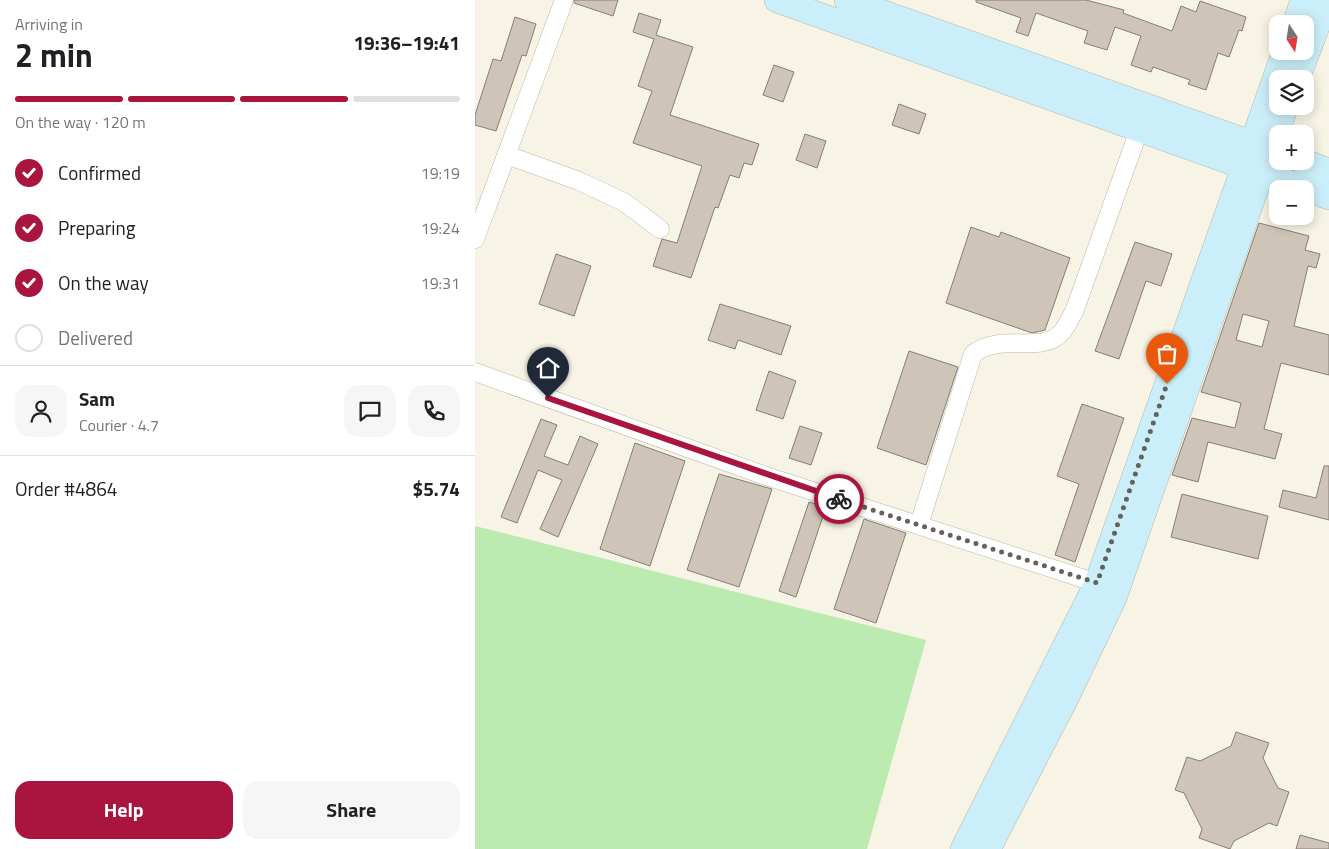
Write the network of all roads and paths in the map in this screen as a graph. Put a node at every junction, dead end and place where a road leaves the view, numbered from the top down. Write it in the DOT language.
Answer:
graph roads {
  1 [pos="564,0"];
  2 [pos="777,0"];
  3 [pos="847,0"];
  4 [pos="1303,0"];
  5 [pos="1327,0"];
  6 [pos="1298,15"];
  7 [pos="1283,60"];
  8 [pos="1300,70"];
  9 [pos="1283,115"];
  10 [pos="1139,130"];
  11 [pos="1267,149"];
  12 [pos="507,155"];
  13 [pos="1314,165"];
  14 [pos="1252,170"];
  15 [pos="1329,171"];
  16 [pos="1329,197"];
  17 [pos="659,229"];
  18 [pos="475,239"];
  19 [pos="475,372"];
  20 [pos="919,525"];
  21 [pos="1097,583"];
  22 [pos="963,849"];
  23 [pos="988,849"];
  1 -- 12 [label="street"];
  2 -- 10 [label="street"];
  3 -- 11 [label="street"];
  4 -- 6 [label="street"];
  5 -- 8 [label="street"];
  7 -- 11 [label="street"];
  9 -- 11 [label="street"];
  10 -- 14 [label="street"];
  10 -- 20 [label="street"];
  11 -- 14 [label="street"];
  12 -- 17 [label="street"];
  12 -- 18 [label="street"];
  13 -- 15 [label="street"];
  14 -- 16 [label="street"];
  14 -- 21 [label="street"];
  14 -- 23 [label="street"];
  19 -- 20 [label="street"];
  20 -- 21 [label="street"];
  21 -- 22 [label="street"];
}
